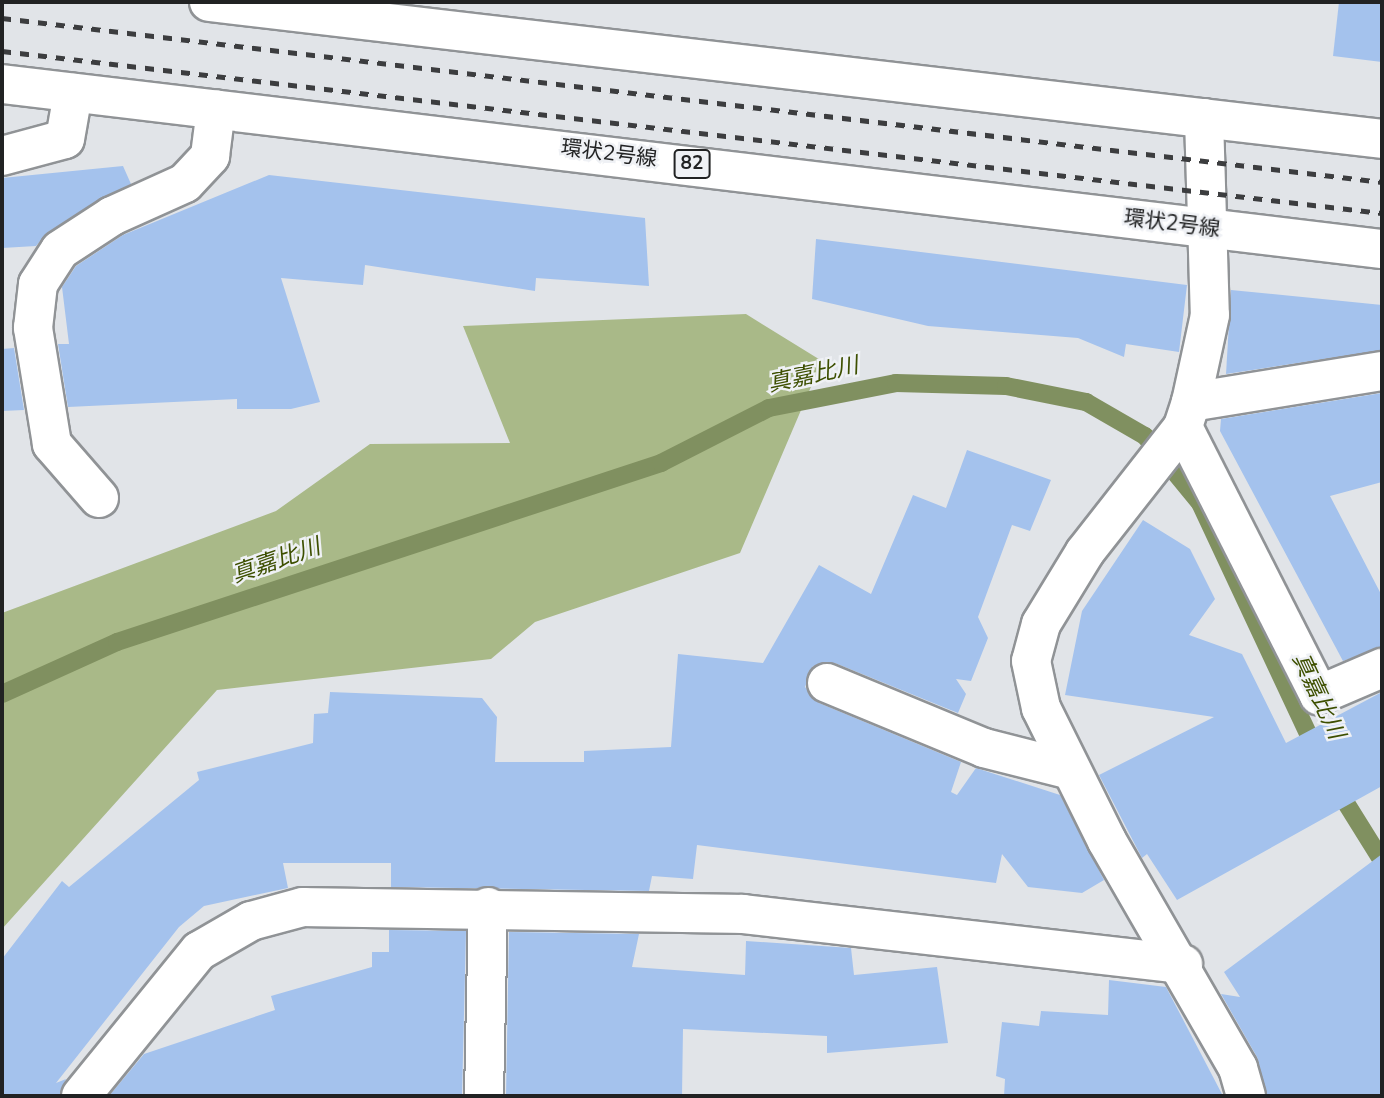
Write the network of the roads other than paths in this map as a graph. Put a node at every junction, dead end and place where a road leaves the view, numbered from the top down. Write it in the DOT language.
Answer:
graph roads {
  1 [pos="209,2"];
  2 [pos="2,84"];
  3 [pos="73,93"];
  4 [pos="216,109"];
  5 [pos="1204,118"];
  6 [pos="1382,139"];
  7 [pos="2,156"];
  8 [pos="1207,228"];
  9 [pos="1382,249"];
  10 [pos="1382,372"];
  11 [pos="1184,420"];
  12 [pos="99,498"];
  13 [pos="1382,668"];
  14 [pos="827,683"];
  15 [pos="1071,770"];
  16 [pos="488,906"];
  17 [pos="1183,964"];
  18 [pos="80,1096"];
  19 [pos="484,1096"];
  20 [pos="1247,1096"];
  1 -- 5 [label="street"];
  2 -- 3 [label="street, 環状2号線 / 82"];
  3 -- 4 [label="street, 環状2号線 / 82"];
  3 -- 7 [label="street"];
  4 -- 8 [label="street, 環状2号線 / 82"];
  4 -- 12 [label="street"];
  5 -- 6 [label="street"];
  5 -- 8 [label="street"];
  8 -- 9 [label="street, 環状2号線 / 82"];
  8 -- 11 [label="street"];
  10 -- 11 [label="street"];
  11 -- 13 [label="street"];
  11 -- 15 [label="street"];
  14 -- 15 [label="street"];
  15 -- 17 [label="street"];
  16 -- 17 [label="street"];
  16 -- 18 [label="street"];
  16 -- 19 [label="street"];
  17 -- 20 [label="street"];
}
